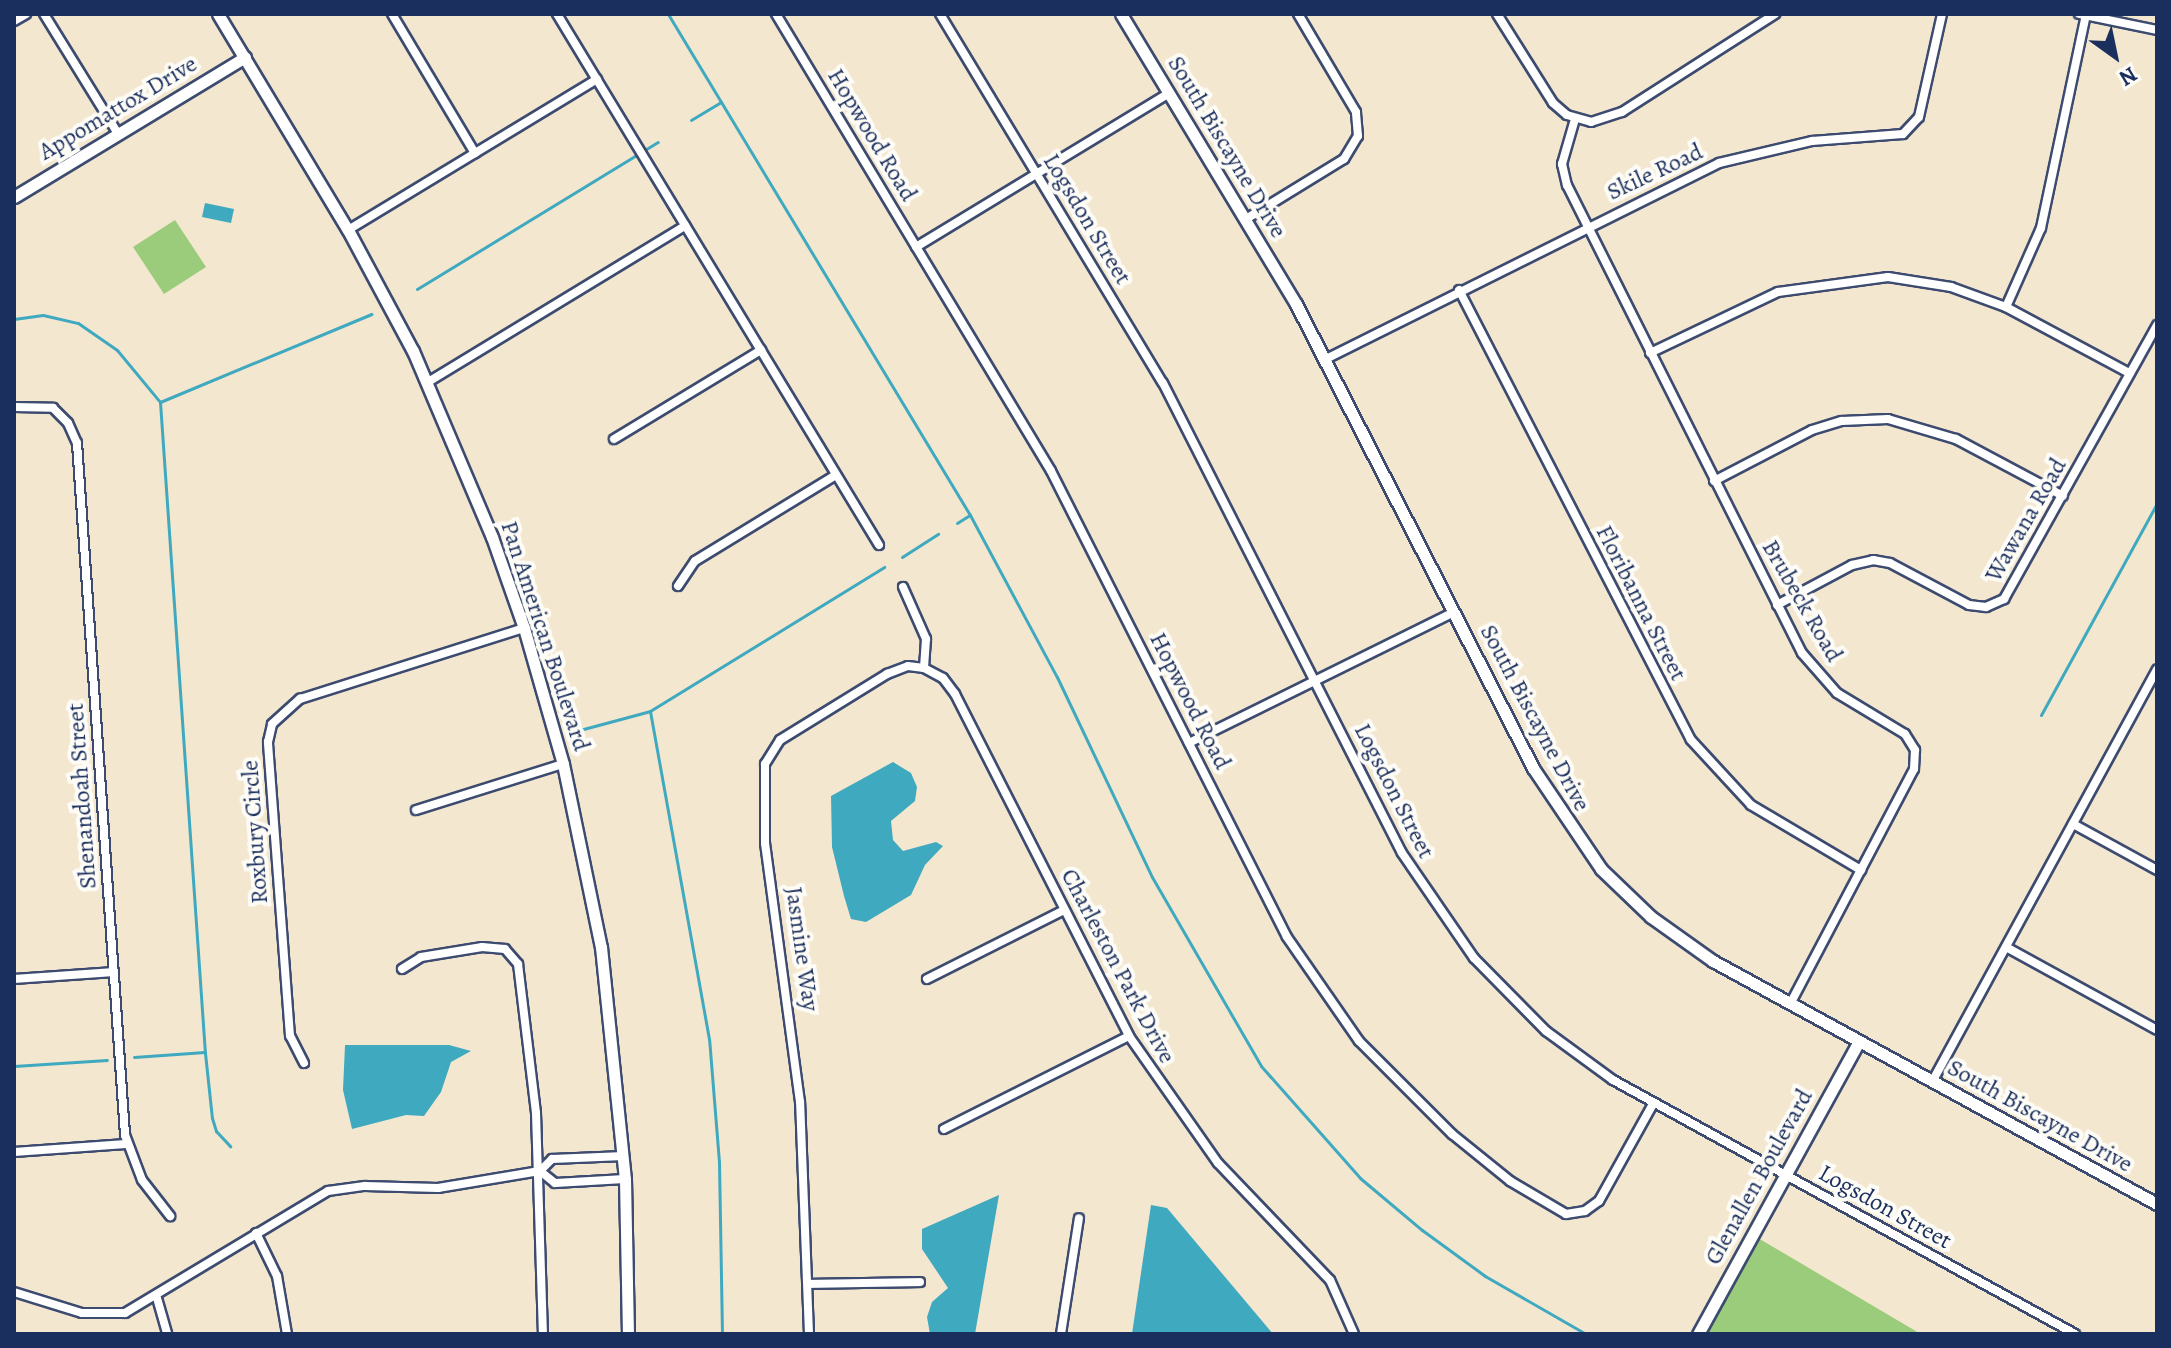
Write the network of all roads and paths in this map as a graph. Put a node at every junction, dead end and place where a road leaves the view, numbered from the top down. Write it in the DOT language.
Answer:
graph roads {
  1 [pos="26,14"];
  2 [pos="44,14"];
  3 [pos="218,14"];
  4 [pos="392,14"];
  5 [pos="557,14"];
  6 [pos="776,14"];
  7 [pos="940,14"];
  8 [pos="1121,14"];
  9 [pos="1298,14"];
  10 [pos="1497,14"];
  11 [pos="1775,14"];
  12 [pos="1942,14"];
  13 [pos="2082,15"];
  14 [pos="14,21"];
  15 [pos="2157,30"];
  16 [pos="245,57"];
  17 [pos="597,79"];
  18 [pos="1169,93"];
  19 [pos="1575,119"];
  20 [pos="118,134"];
  21 [pos="475,153"];
  22 [pos="1036,173"];
  23 [pos="14,197"];
  24 [pos="1246,219"];
  25 [pos="685,226"];
  26 [pos="1586,227"];
  27 [pos="348,230"];
  28 [pos="916,247"];
  29 [pos="1459,290"];
  30 [pos="2006,307"];
  31 [pos="2157,325"];
  32 [pos="761,350"];
  33 [pos="1650,353"];
  34 [pos="1326,359"];
  35 [pos="2129,373"];
  36 [pos="428,382"];
  37 [pos="14,407"];
  38 [pos="614,439"];
  39 [pos="836,475"];
  40 [pos="1714,481"];
  41 [pos="2063,496"];
  42 [pos="879,545"];
  43 [pos="678,586"];
  44 [pos="903,587"];
  45 [pos="1777,605"];
  46 [pos="1454,612"];
  47 [pos="524,628"];
  48 [pos="924,668"];
  49 [pos="2157,669"];
  50 [pos="1315,679"];
  51 [pos="2154,680"];
  52 [pos="1189,743"];
  53 [pos="563,764"];
  54 [pos="416,810"];
  55 [pos="2073,824"];
  56 [pos="1861,870"];
  57 [pos="2157,870"];
  58 [pos="1064,910"];
  59 [pos="2006,947"];
  60 [pos="402,969"];
  61 [pos="114,972"];
  62 [pos="14,979"];
  63 [pos="927,979"];
  64 [pos="1790,1004"];
  65 [pos="2157,1030"];
  66 [pos="1129,1036"];
  67 [pos="1859,1041"];
  68 [pos="304,1063"];
  69 [pos="1932,1082"];
  70 [pos="1653,1104"];
  71 [pos="944,1129"];
  72 [pos="126,1144"];
  73 [pos="14,1152"];
  74 [pos="624,1156"];
  75 [pos="540,1171"];
  76 [pos="1785,1175"];
  77 [pos="625,1179"];
  78 [pos="2157,1204"];
  79 [pos="170,1216"];
  80 [pos="1079,1218"];
  81 [pos="256,1233"];
  82 [pos="920,1282"];
  83 [pos="808,1284"];
  84 [pos="14,1292"];
  85 [pos="157,1298"];
  86 [pos="2057,1324"];
  87 [pos="167,1334"];
  88 [pos="287,1334"];
  89 [pos="543,1334"];
  90 [pos="628,1334"];
  91 [pos="809,1334"];
  92 [pos="1061,1334"];
  93 [pos="1354,1334"];
  94 [pos="1698,1334"];
  95 [pos="2052,1334"];
  96 [pos="2075,1334"];
  1 -- 14 [label="street"];
  2 -- 20 [label="street"];
  3 -- 16 [label="street, Pan American Boulevard"];
  4 -- 21 [label="street"];
  5 -- 17 [label="street"];
  6 -- 28 [label="street, Hopwood Road"];
  7 -- 22 [label="street, Logsdon Street"];
  8 -- 18 [label="street, South Biscayne Drive"];
  9 -- 24 [label="street"];
  10 -- 19 [label="street"];
  11 -- 19 [label="street"];
  12 -- 26 [label="street, Skile Road"];
  13 -- 15 [label="street"];
  13 -- 30 [label="street"];
  16 -- 20 [label="street, Appomattox Drive"];
  16 -- 27 [label="street, Pan American Boulevard"];
  17 -- 21 [label="street"];
  17 -- 25 [label="street"];
  18 -- 22 [label="street"];
  18 -- 24 [label="street, South Biscayne Drive"];
  19 -- 26 [label="street, Brubeck Road"];
  20 -- 23 [label="street, Appomattox Drive"];
  21 -- 27 [label="street"];
  22 -- 28 [label="street"];
  22 -- 50 [label="street, Logsdon Street"];
  24 -- 34 [label="street, South Biscayne Drive"];
  25 -- 32 [label="street"];
  25 -- 36 [label="street"];
  26 -- 29 [label="street, Skile Road"];
  26 -- 33 [label="street, Brubeck Road"];
  27 -- 36 [label="street, Pan American Boulevard"];
  28 -- 52 [label="street, Hopwood Road"];
  29 -- 34 [label="street, Skile Road"];
  29 -- 56 [label="street, Floribanna Street"];
  30 -- 33 [label="street"];
  30 -- 35 [label="street"];
  31 -- 35 [label="street, Wawana Road"];
  32 -- 38 [label="street"];
  32 -- 39 [label="street"];
  33 -- 40 [label="street, Brubeck Road"];
  34 -- 46 [label="street, South Biscayne Drive"];
  35 -- 41 [label="street, Wawana Road"];
  36 -- 47 [label="street, Pan American Boulevard"];
  37 -- 61 [label="street, Shenandoah Street"];
  39 -- 42 [label="street"];
  39 -- 43 [label="street"];
  40 -- 41 [label="street"];
  40 -- 45 [label="street, Brubeck Road"];
  41 -- 45 [label="street, Wawana Road"];
  44 -- 48 [label="street"];
  45 -- 56 [label="street, Brubeck Road"];
  46 -- 50 [label="street"];
  46 -- 64 [label="street, South Biscayne Drive"];
  47 -- 53 [label="street, Pan American Boulevard"];
  47 -- 68 [label="street, Roxbury Circle"];
  48 -- 58 [label="street, Charleston Park Drive"];
  48 -- 83 [label="street, Jasmine Way"];
  49 -- 51 [label="street"];
  50 -- 52 [label="street"];
  50 -- 70 [label="street, Logsdon Street"];
  51 -- 55 [label="street"];
  52 -- 70 [label="street, Hopwood Road"];
  53 -- 54 [label="street"];
  53 -- 74 [label="street, Pan American Boulevard"];
  55 -- 57 [label="street"];
  55 -- 59 [label="street"];
  56 -- 64 [label="street, Brubeck Road"];
  58 -- 63 [label="street"];
  58 -- 66 [label="street, Charleston Park Drive"];
  59 -- 65 [label="street"];
  59 -- 69 [label="street"];
  60 -- 75 [label="street"];
  61 -- 62 [label="street"];
  61 -- 72 [label="street, Shenandoah Street"];
  64 -- 67 [label="street, South Biscayne Drive"];
  66 -- 71 [label="street"];
  66 -- 93 [label="street, Charleston Park Drive"];
  67 -- 69 [label="street, South Biscayne Drive"];
  67 -- 76 [label="street, Glenallen Boulevard"];
  69 -- 78 [label="street, South Biscayne Drive"];
  70 -- 76 [label="street, Logsdon Street"];
  72 -- 73 [label="street"];
  72 -- 79 [label="street, Shenandoah Street"];
  74 -- 75 [label="street"];
  74 -- 77 [label="street, Pan American Boulevard"];
  75 -- 77 [label="street"];
  75 -- 81 [label="street"];
  75 -- 89 [label="street"];
  76 -- 86 [label="street, Logsdon Street"];
  76 -- 94 [label="street, Glenallen Boulevard"];
  77 -- 90 [label="street, Pan American Boulevard"];
  80 -- 92 [label="street"];
  81 -- 85 [label="street"];
  81 -- 88 [label="street"];
  82 -- 83 [label="street"];
  83 -- 91 [label="street, Jasmine Way"];
  84 -- 85 [label="street"];
  85 -- 87 [label="street"];
  86 -- 95 [label="street"];
  86 -- 96 [label="street, Logsdon Street"];
}
